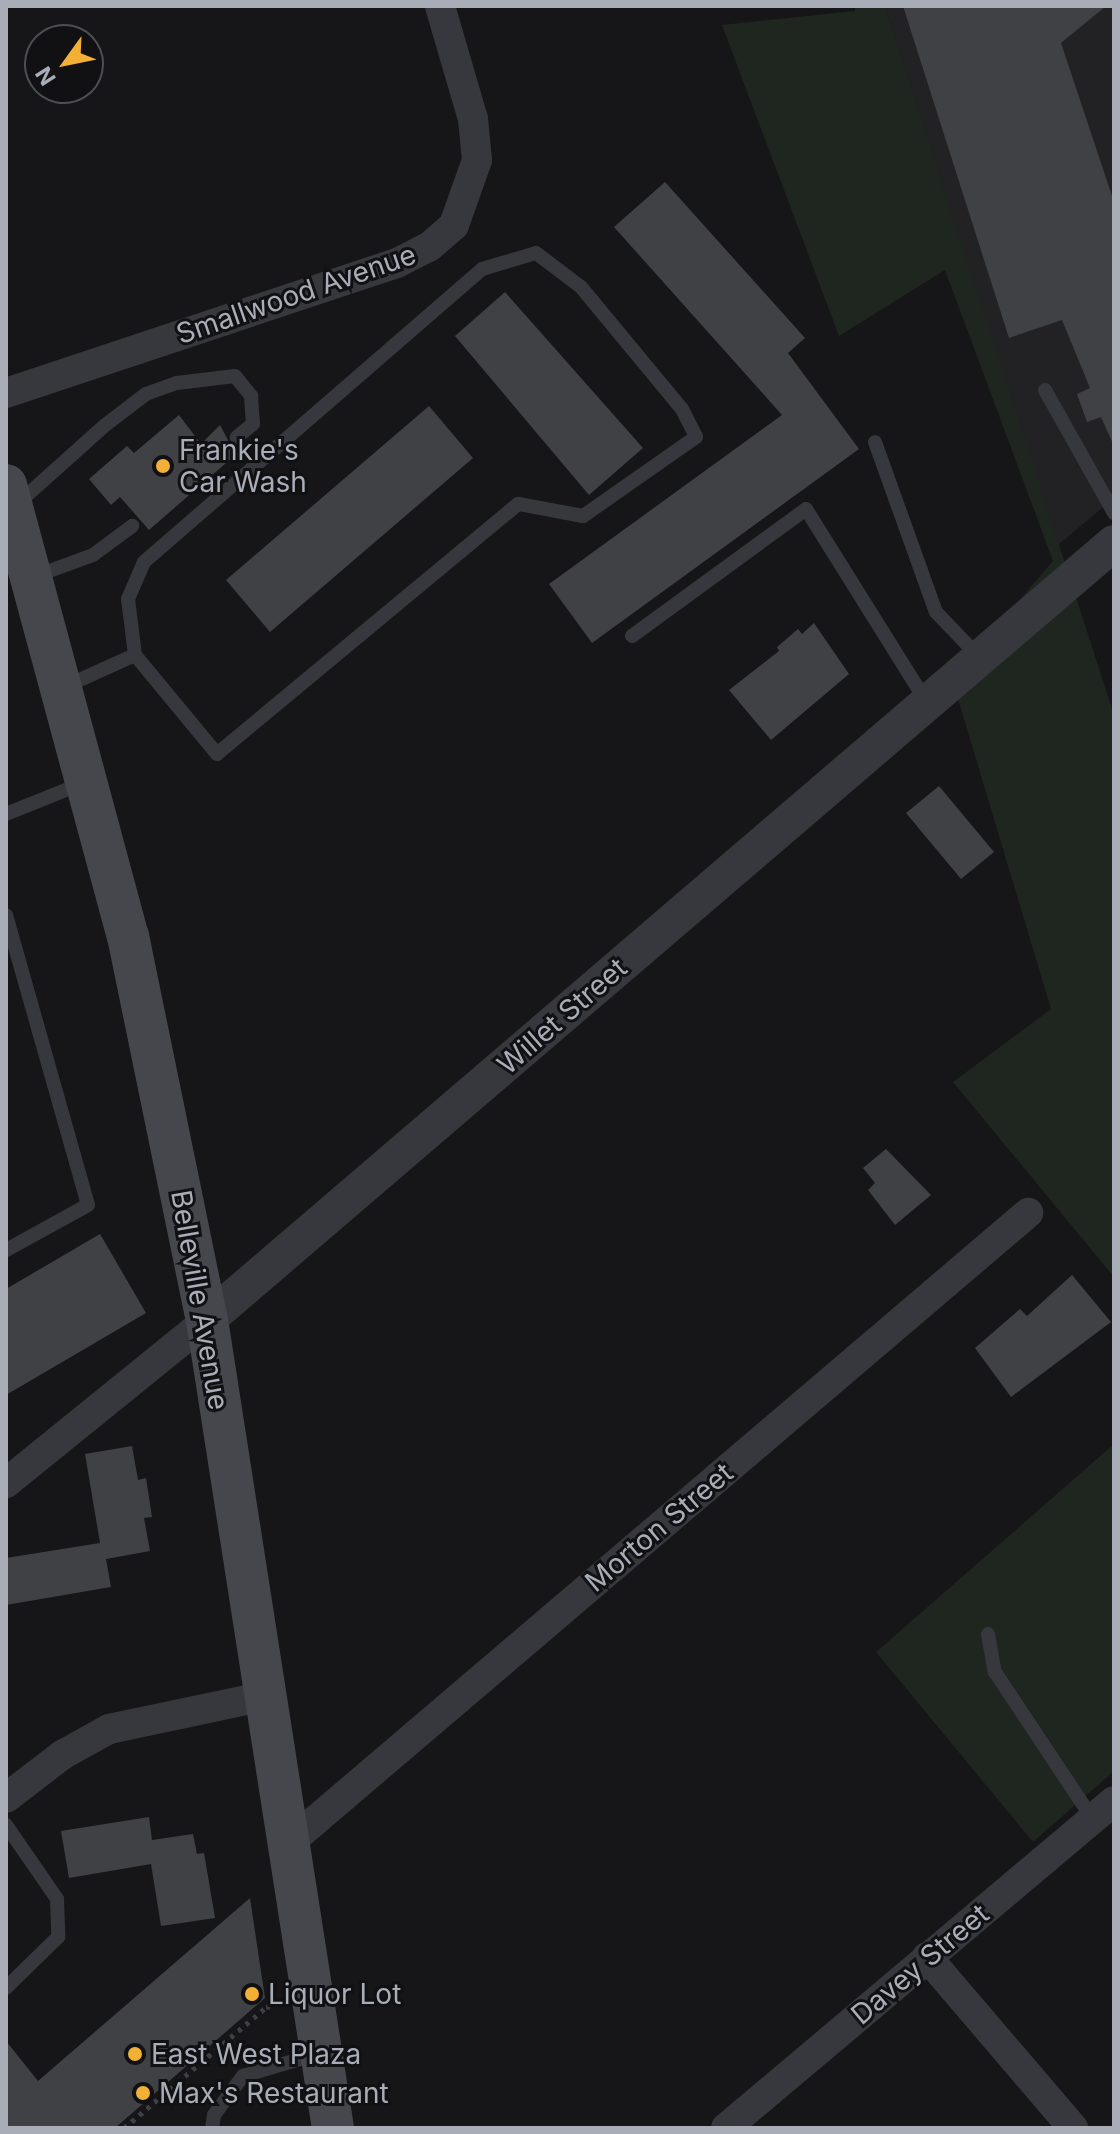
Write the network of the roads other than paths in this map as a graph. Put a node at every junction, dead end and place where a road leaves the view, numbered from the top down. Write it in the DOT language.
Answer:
graph roads {
  1 [pos="440,6"];
  2 [pos="1045,390"];
  3 [pos="6,393"];
  4 [pos="237,437"];
  5 [pos="875,442"];
  6 [pos="9,496"];
  7 [pos="1114,513"];
  8 [pos="132,526"];
  9 [pos="1114,543"];
  10 [pos="33,577"];
  11 [pos="632,636"];
  12 [pos="135,655"];
  13 [pos="980,658"];
  14 [pos="64,687"];
  15 [pos="928,703"];
  16 [pos="87,781"];
  17 [pos="6,814"];
  18 [pos="6,915"];
  19 [pos="1028,1213"];
  20 [pos="6,1250"];
  21 [pos="207,1320"];
  22 [pos="6,1483"];
  23 [pos="988,1634"];
  24 [pos="266,1696"];
  25 [pos="6,1798"];
  26 [pos="1103,1809"];
  27 [pos="6,1825"];
  28 [pos="290,1842"];
  29 [pos="927,1957"];
  30 [pos="6,1988"];
  31 [pos="322,2053"];
  32 [pos="212,2128"];
  33 [pos="333,2128"];
  34 [pos="726,2128"];
  35 [pos="1073,2128"];
  1 -- 3 [label="street, Smallwood Avenue"];
  2 -- 7 [label="lane"];
  4 -- 6 [label="lane"];
  5 -- 13 [label="lane"];
  6 -- 10 [label="main road, Belleville Avenue"];
  8 -- 10 [label="lane"];
  9 -- 13 [label="street, Willet Street"];
  10 -- 14 [label="main road, Belleville Avenue"];
  11 -- 15 [label="lane"];
  12 -- 12 [label="lane"];
  12 -- 14 [label="lane"];
  13 -- 15 [label="street, Willet Street"];
  14 -- 16 [label="main road, Belleville Avenue"];
  15 -- 21 [label="street, Willet Street"];
  16 -- 17 [label="lane"];
  16 -- 21 [label="main road, Belleville Avenue"];
  18 -- 20 [label="lane"];
  19 -- 28 [label="street, Morton Street"];
  21 -- 22 [label="street, Willet Street"];
  21 -- 24 [label="main road, Belleville Avenue"];
  23 -- 26 [label="lane"];
  24 -- 25 [label="street"];
  24 -- 28 [label="main road, Belleville Avenue"];
  26 -- 29 [label="street, Davey Street"];
  27 -- 30 [label="lane"];
  28 -- 31 [label="main road, Belleville Avenue"];
  29 -- 34 [label="street, Davey Street"];
  29 -- 35 [label="street"];
  31 -- 32 [label="lane"];
  31 -- 33 [label="main road, Belleville Avenue"];
}
